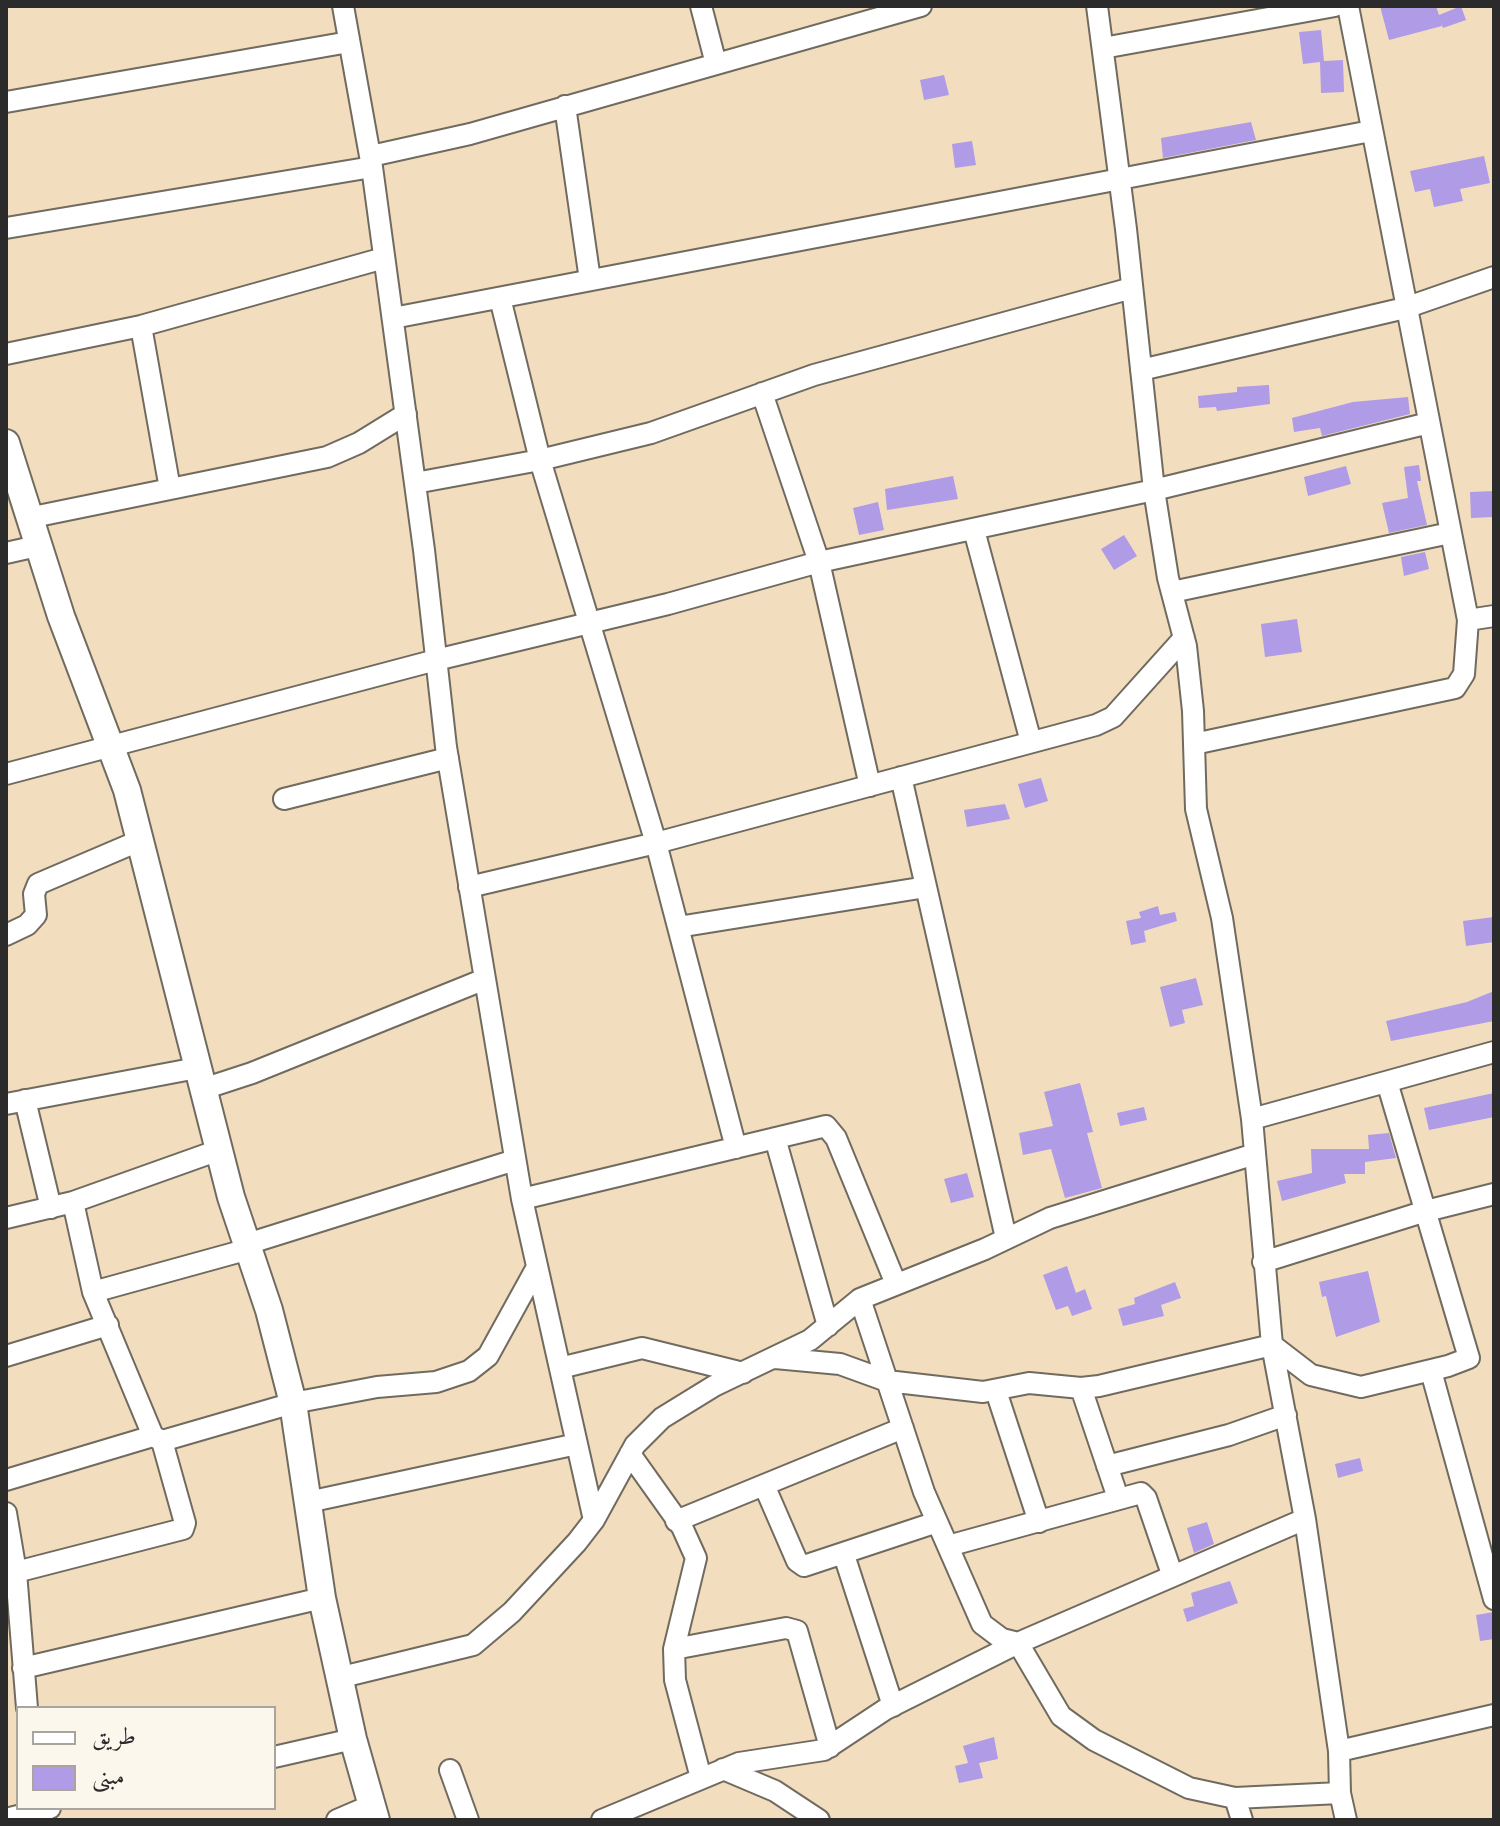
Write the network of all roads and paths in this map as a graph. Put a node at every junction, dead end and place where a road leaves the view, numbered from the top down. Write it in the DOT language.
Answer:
graph roads {
  1 [pos="343,6"];
  2 [pos="701,6"];
  3 [pos="921,6"];
  4 [pos="1097,6"];
  5 [pos="1335,6"];
  6 [pos="1348,6"];
  7 [pos="349,42"];
  8 [pos="1103,48"];
  9 [pos="716,64"];
  10 [pos="6,102"];
  11 [pos="565,106"];
  12 [pos="1371,131"];
  13 [pos="371,162"];
  14 [pos="1120,180"];
  15 [pos="6,228"];
  16 [pos="384,258"];
  17 [pos="1494,277"];
  18 [pos="590,280"];
  19 [pos="1132,288"];
  20 [pos="500,298"];
  21 [pos="1405,308"];
  22 [pos="393,318"];
  23 [pos="141,326"];
  24 [pos="6,354"];
  25 [pos="1141,370"];
  26 [pos="762,393"];
  27 [pos="406,414"];
  28 [pos="1429,423"];
  29 [pos="6,443"];
  30 [pos="540,460"];
  31 [pos="415,483"];
  32 [pos="170,489"];
  33 [pos="1154,490"];
  34 [pos="28,518"];
  35 [pos="974,530"];
  36 [pos="1450,533"];
  37 [pos="37,546"];
  38 [pos="6,553"];
  39 [pos="819,562"];
  40 [pos="1172,592"];
  41 [pos="1494,616"];
  42 [pos="1468,620"];
  43 [pos="588,624"];
  44 [pos="1184,638"];
  45 [pos="436,660"];
  46 [pos="1031,742"];
  47 [pos="1194,744"];
  48 [pos="109,745"];
  49 [pos="448,758"];
  50 [pos="6,774"];
  51 [pos="901,777"];
  52 [pos="870,786"];
  53 [pos="284,799"];
  54 [pos="141,840"];
  55 [pos="656,843"];
  56 [pos="469,887"];
  57 [pos="926,887"];
  58 [pos="678,927"];
  59 [pos="6,935"];
  60 [pos="485,979"];
  61 [pos="1494,1052"];
  62 [pos="200,1079"];
  63 [pos="1387,1082"];
  64 [pos="16,1102"];
  65 [pos="1252,1119"];
  66 [pos="775,1138"];
  67 [pos="736,1148"];
  68 [pos="219,1150"];
  69 [pos="1255,1154"];
  70 [pos="515,1160"];
  71 [pos="1494,1194"];
  72 [pos="522,1199"];
  73 [pos="73,1202"];
  74 [pos="51,1208"];
  75 [pos="1426,1211"];
  76 [pos="6,1218"];
  77 [pos="1006,1238"];
  78 [pos="248,1246"];
  79 [pos="1263,1262"];
  80 [pos="537,1267"];
  81 [pos="896,1284"];
  82 [pos="93,1292"];
  83 [pos="860,1299"];
  84 [pos="108,1325"];
  85 [pos="828,1326"];
  86 [pos="1272,1345"];
  87 [pos="6,1356"];
  88 [pos="775,1358"];
  89 [pos="560,1368"];
  90 [pos="1431,1371"];
  91 [pos="743,1373"];
  92 [pos="887,1381"];
  93 [pos="1081,1388"];
  94 [pos="996,1391"];
  95 [pos="293,1403"];
  96 [pos="1286,1415"];
  97 [pos="903,1428"];
  98 [pos="157,1438"];
  99 [pos="577,1444"];
  100 [pos="630,1454"];
  101 [pos="1107,1466"];
  102 [pos="6,1480"];
  103 [pos="764,1485"];
  104 [pos="1118,1498"];
  105 [pos="308,1502"];
  106 [pos="6,1513"];
  107 [pos="1305,1519"];
  108 [pos="594,1520"];
  109 [pos="676,1521"];
  110 [pos="937,1522"];
  111 [pos="1039,1522"];
  112 [pos="948,1546"];
  113 [pos="844,1555"];
  114 [pos="16,1572"];
  115 [pos="1172,1574"];
  116 [pos="322,1598"];
  117 [pos="1494,1599"];
  118 [pos="1018,1643"];
  119 [pos="674,1649"];
  120 [pos="23,1668"];
  121 [pos="342,1677"];
  122 [pos="27,1706"];
  123 [pos="893,1706"];
  124 [pos="1494,1715"];
  125 [pos="353,1739"];
  126 [pos="830,1747"];
  127 [pos="1339,1751"];
  128 [pos="276,1757"];
  129 [pos="723,1769"];
  130 [pos="450,1770"];
  131 [pos="701,1778"];
  132 [pos="1340,1793"];
  133 [pos="1235,1798"];
  134 [pos="44,1811"];
  135 [pos="648,1811"];
  136 [pos="374,1813"];
  137 [pos="6,1819"];
  138 [pos="337,1820"];
  139 [pos="468,1820"];
  140 [pos="602,1820"];
  141 [pos="819,1820"];
  142 [pos="1242,1820"];
  143 [pos="1346,1820"];
  1 -- 7 [label="street"];
  2 -- 9 [label="street"];
  3 -- 9 [label="street"];
  4 -- 8 [label="street"];
  5 -- 8 [label="street"];
  6 -- 12 [label="street"];
  7 -- 10 [label="street"];
  7 -- 13 [label="street"];
  8 -- 14 [label="street"];
  9 -- 11 [label="street"];
  11 -- 13 [label="street"];
  11 -- 18 [label="street"];
  12 -- 14 [label="street"];
  12 -- 21 [label="street"];
  13 -- 15 [label="street"];
  13 -- 16 [label="street"];
  14 -- 18 [label="street"];
  14 -- 19 [label="street"];
  16 -- 22 [label="street"];
  16 -- 23 [label="street"];
  17 -- 21 [label="street"];
  18 -- 20 [label="street"];
  19 -- 25 [label="street"];
  19 -- 26 [label="street"];
  20 -- 22 [label="street"];
  20 -- 30 [label="street"];
  21 -- 25 [label="street"];
  21 -- 28 [label="street"];
  22 -- 27 [label="street"];
  23 -- 24 [label="street"];
  23 -- 32 [label="street"];
  25 -- 33 [label="street"];
  26 -- 30 [label="street"];
  26 -- 39 [label="street"];
  27 -- 31 [label="street"];
  27 -- 32 [label="street"];
  28 -- 33 [label="street"];
  28 -- 36 [label="street"];
  29 -- 34 [label="street"];
  30 -- 31 [label="street"];
  30 -- 43 [label="street"];
  31 -- 45 [label="street"];
  32 -- 34 [label="street"];
  33 -- 35 [label="street"];
  33 -- 40 [label="street"];
  34 -- 37 [label="street"];
  35 -- 39 [label="street"];
  35 -- 46 [label="street"];
  36 -- 40 [label="street"];
  36 -- 42 [label="street"];
  37 -- 38 [label="street"];
  37 -- 48 [label="street"];
  39 -- 43 [label="street"];
  39 -- 52 [label="street"];
  40 -- 44 [label="street"];
  41 -- 42 [label="street"];
  42 -- 47 [label="street"];
  43 -- 45 [label="street"];
  43 -- 55 [label="street"];
  44 -- 46 [label="street"];
  44 -- 47 [label="street"];
  45 -- 48 [label="street"];
  45 -- 49 [label="street"];
  46 -- 51 [label="street"];
  47 -- 65 [label="street"];
  48 -- 50 [label="street"];
  48 -- 54 [label="street"];
  49 -- 53 [label="street"];
  49 -- 56 [label="street"];
  51 -- 52 [label="street"];
  51 -- 57 [label="street"];
  52 -- 55 [label="street"];
  54 -- 59 [label="street"];
  54 -- 62 [label="street"];
  55 -- 56 [label="street"];
  55 -- 58 [label="street"];
  56 -- 60 [label="street"];
  57 -- 58 [label="street"];
  57 -- 77 [label="street"];
  58 -- 67 [label="street"];
  60 -- 62 [label="street"];
  60 -- 70 [label="street"];
  61 -- 63 [label="street"];
  62 -- 64 [label="street"];
  62 -- 68 [label="street"];
  63 -- 65 [label="street"];
  63 -- 75 [label="street"];
  64 -- 74 [label="street"];
  65 -- 69 [label="street"];
  66 -- 67 [label="street"];
  66 -- 81 [label="street"];
  66 -- 85 [label="street"];
  67 -- 72 [label="street"];
  68 -- 73 [label="street"];
  68 -- 78 [label="street"];
  69 -- 77 [label="street"];
  69 -- 79 [label="street"];
  70 -- 72 [label="street"];
  70 -- 78 [label="street"];
  71 -- 75 [label="street"];
  72 -- 80 [label="street"];
  73 -- 74 [label="street"];
  73 -- 82 [label="street"];
  74 -- 76 [label="street"];
  75 -- 79 [label="street"];
  75 -- 90 [label="street"];
  77 -- 81 [label="street"];
  78 -- 82 [label="street"];
  78 -- 95 [label="street"];
  79 -- 86 [label="street"];
  80 -- 89 [label="street"];
  80 -- 95 [label="street"];
  81 -- 83 [label="street"];
  82 -- 84 [label="street"];
  83 -- 85 [label="street"];
  83 -- 92 [label="street"];
  84 -- 87 [label="street"];
  84 -- 98 [label="street"];
  85 -- 88 [label="street"];
  86 -- 90 [label="street"];
  86 -- 93 [label="street"];
  86 -- 96 [label="street"];
  88 -- 91 [label="street"];
  88 -- 92 [label="street"];
  89 -- 91 [label="street"];
  89 -- 99 [label="street"];
  90 -- 117 [label="street"];
  91 -- 100 [label="street"];
  92 -- 94 [label="street"];
  92 -- 97 [label="street"];
  93 -- 94 [label="street"];
  93 -- 101 [label="street"];
  94 -- 111 [label="street"];
  95 -- 98 [label="street"];
  95 -- 105 [label="street"];
  96 -- 101 [label="street"];
  96 -- 107 [label="street"];
  97 -- 103 [label="street"];
  97 -- 110 [label="street"];
  98 -- 102 [label="street"];
  98 -- 114 [label="street"];
  99 -- 105 [label="street"];
  99 -- 108 [label="street"];
  100 -- 108 [label="street"];
  100 -- 109 [label="street"];
  101 -- 104 [label="street"];
  103 -- 109 [label="street"];
  103 -- 113 [label="street"];
  104 -- 111 [label="street"];
  104 -- 115 [label="street"];
  105 -- 116 [label="street"];
  106 -- 114 [label="street"];
  107 -- 115 [label="street"];
  107 -- 127 [label="street"];
  108 -- 121 [label="street"];
  109 -- 119 [label="street"];
  110 -- 112 [label="street"];
  110 -- 113 [label="street"];
  111 -- 112 [label="street"];
  112 -- 118 [label="street"];
  113 -- 123 [label="street"];
  114 -- 120 [label="street"];
  115 -- 118 [label="street"];
  116 -- 120 [label="street"];
  116 -- 121 [label="street"];
  118 -- 123 [label="street"];
  118 -- 133 [label="street"];
  119 -- 126 [label="street"];
  119 -- 131 [label="street"];
  120 -- 122 [label="street"];
  121 -- 125 [label="street"];
  123 -- 126 [label="street"];
  124 -- 127 [label="street"];
  125 -- 128 [label="street"];
  125 -- 136 [label="street"];
  126 -- 129 [label="street"];
  127 -- 132 [label="street"];
  129 -- 131 [label="street"];
  129 -- 141 [label="street"];
  130 -- 139 [label="street"];
  131 -- 135 [label="street"];
  132 -- 133 [label="street"];
  132 -- 143 [label="street"];
  133 -- 142 [label="street"];
  134 -- 137 [label="street"];
  135 -- 140 [label="street"];
  136 -- 138 [label="street"];
}
